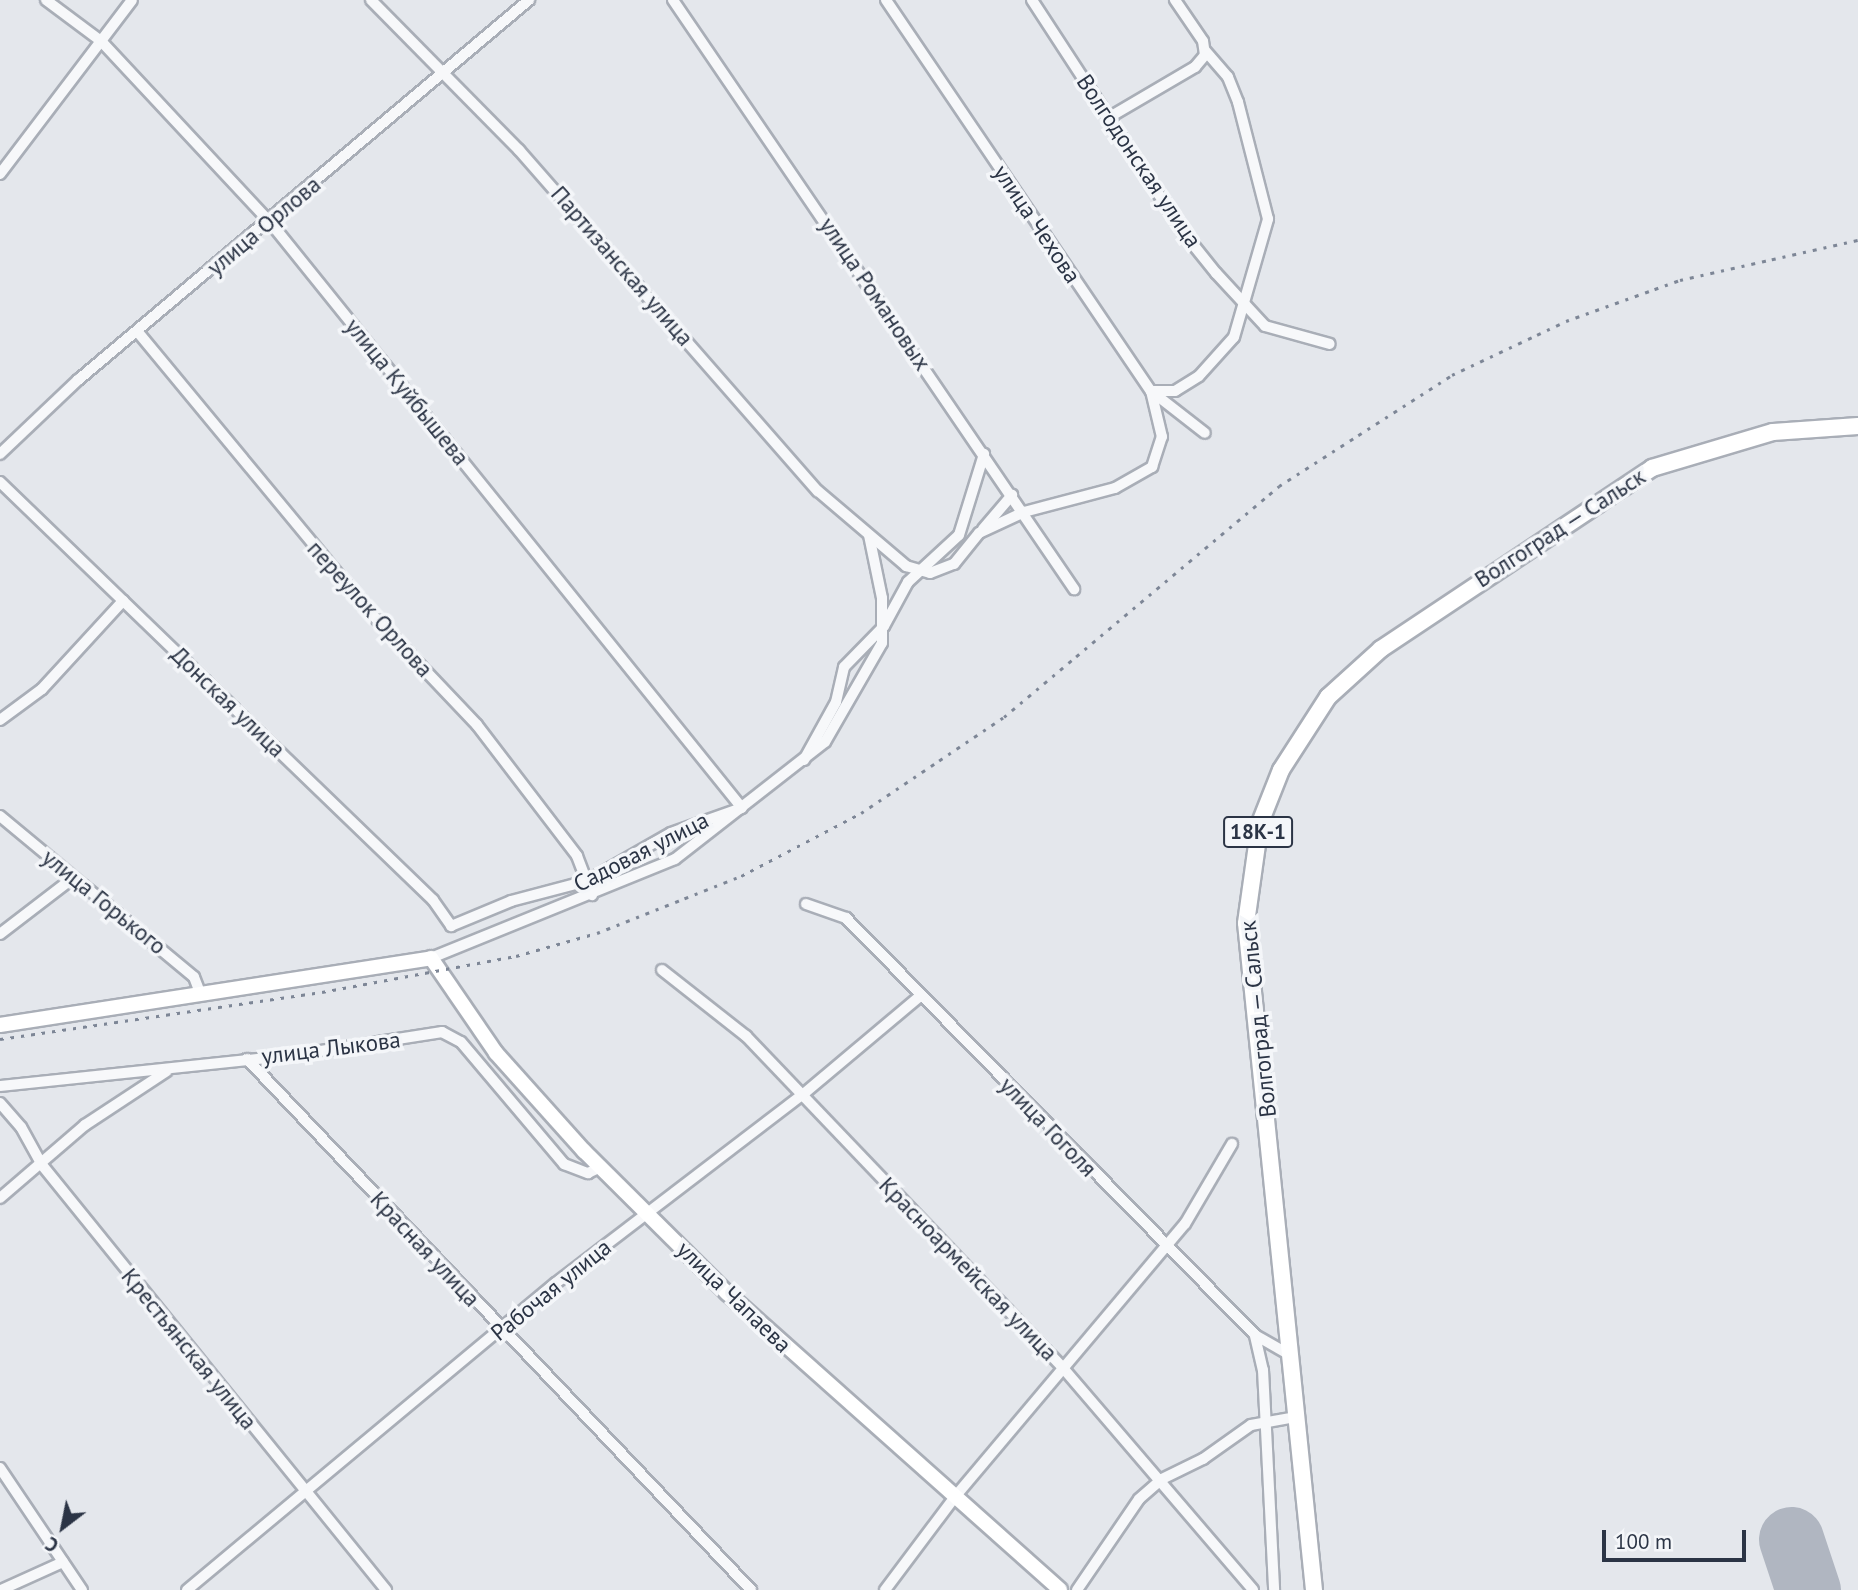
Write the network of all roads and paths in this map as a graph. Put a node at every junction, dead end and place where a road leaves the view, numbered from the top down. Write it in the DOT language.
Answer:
graph roads {
  1 [pos="46,0"];
  2 [pos="132,0"];
  3 [pos="371,0"];
  4 [pos="529,0"];
  5 [pos="673,0"];
  6 [pos="886,0"];
  7 [pos="1032,0"];
  8 [pos="1175,0"];
  9 [pos="101,41"];
  10 [pos="1205,51"];
  11 [pos="444,74"];
  12 [pos="1108,118"];
  13 [pos="0,174"];
  14 [pos="270,222"];
  15 [pos="1246,307"];
  16 [pos="137,331"];
  17 [pos="1330,344"];
  18 [pos="1151,391"];
  19 [pos="1858,426"];
  20 [pos="1205,433"];
  21 [pos="0,454"];
  22 [pos="984,454"];
  23 [pos="0,482"];
  24 [pos="1012,495"];
  25 [pos="1024,512"];
  26 [pos="979,533"];
  27 [pos="869,535"];
  28 [pos="919,571"];
  29 [pos="1074,589"];
  30 [pos="123,601"];
  31 [pos="884,626"];
  32 [pos="0,720"];
  33 [pos="802,763"];
  34 [pos="742,808"];
  35 [pos="0,816"];
  36 [pos="73,878"];
  37 [pos="587,881"];
  38 [pos="592,895"];
  39 [pos="806,904"];
  40 [pos="451,926"];
  41 [pos="0,934"];
  42 [pos="431,958"];
  43 [pos="662,970"];
  44 [pos="201,993"];
  45 [pos="920,996"];
  46 [pos="0,1026"];
  47 [pos="247,1059"];
  48 [pos="168,1070"];
  49 [pos="0,1086"];
  50 [pos="802,1096"];
  51 [pos="0,1103"];
  52 [pos="1232,1144"];
  53 [pos="41,1165"];
  54 [pos="601,1167"];
  55 [pos="0,1198"];
  56 [pos="648,1213"];
  57 [pos="1166,1248"];
  58 [pos="500,1329"];
  59 [pos="1255,1335"];
  60 [pos="1290,1355"];
  61 [pos="1063,1368"];
  62 [pos="1296,1417"];
  63 [pos="1264,1421"];
  64 [pos="0,1468"];
  65 [pos="1162,1479"];
  66 [pos="304,1493"];
  67 [pos="954,1498"];
  68 [pos="63,1562"];
  69 [pos="1,1590"];
  70 [pos="82,1590"];
  71 [pos="187,1590"];
  72 [pos="386,1590"];
  73 [pos="751,1590"];
  74 [pos="885,1590"];
  75 [pos="1059,1590"];
  76 [pos="1077,1590"];
  77 [pos="1253,1590"];
  78 [pos="1274,1590"];
  79 [pos="1314,1590"];
  1 -- 9 [label="street, улица Куйбышева"];
  2 -- 9 [label="street"];
  3 -- 11 [label="street, Партизанская улица"];
  4 -- 11 [label="street, улица Орлова"];
  5 -- 22 [label="street, улица Романовых"];
  6 -- 18 [label="street, улица Чехова"];
  7 -- 12 [label="street, Волгодонская улица"];
  8 -- 10 [label="street"];
  9 -- 13 [label="street"];
  9 -- 14 [label="street, улица Куйбышева"];
  10 -- 12 [label="street"];
  10 -- 15 [label="street"];
  11 -- 14 [label="street, улица Орлова"];
  11 -- 27 [label="street, Партизанская улица"];
  12 -- 15 [label="street, Волгодонская улица"];
  14 -- 16 [label="street, улица Орлова"];
  14 -- 34 [label="street, улица Куйбышева"];
  15 -- 17 [label="street, Волгодонская улица"];
  15 -- 18 [label="street"];
  16 -- 21 [label="street, улица Орлова"];
  16 -- 37 [label="street, переулок Орлова"];
  18 -- 20 [label="street, улица Чехова"];
  18 -- 25 [label="street"];
  19 -- 60 [label="main road, Волгоград — Сальск / 18К-1"];
  22 -- 24 [label="street, улица Романовых"];
  22 -- 28 [label="street"];
  23 -- 30 [label="street, Донская улица"];
  24 -- 25 [label="street, улица Романовых"];
  24 -- 26 [label="street"];
  25 -- 26 [label="street"];
  25 -- 29 [label="street, улица Романовых"];
  26 -- 28 [label="street"];
  27 -- 28 [label="street, Партизанская улица"];
  27 -- 31 [label="street"];
  28 -- 31 [label="street"];
  30 -- 32 [label="street"];
  30 -- 40 [label="street, Донская улица"];
  31 -- 33 [label="street"];
  31 -- 33 [label="street"];
  33 -- 34 [label="street"];
  34 -- 37 [label="street, Садовая улица"];
  34 -- 38 [label="street, Садовая улица"];
  35 -- 36 [label="street, улица Горького"];
  36 -- 41 [label="street"];
  36 -- 44 [label="street, улица Горького"];
  37 -- 38 [label="street, переулок Орлова"];
  37 -- 40 [label="street, Садовая улица"];
  38 -- 42 [label="street, Садовая улица"];
  39 -- 45 [label="street, улица Гоголя"];
  42 -- 44 [label="street, Садовая улица"];
  42 -- 54 [label="street, улица Чапаева"];
  43 -- 50 [label="street, Красноармейская улица"];
  44 -- 46 [label="street, Садовая улица"];
  45 -- 50 [label="street, Рабочая улица"];
  45 -- 57 [label="street, улица Гоголя"];
  47 -- 48 [label="street, улица Лыкова"];
  47 -- 54 [label="street, улица Лыкова"];
  47 -- 58 [label="street, Красная улица"];
  48 -- 49 [label="street, улица Лыкова"];
  48 -- 53 [label="street"];
  50 -- 56 [label="street, Рабочая улица"];
  50 -- 61 [label="street, Красноармейская улица"];
  51 -- 53 [label="street, Крестьянская улица"];
  52 -- 57 [label="street"];
  53 -- 55 [label="street"];
  53 -- 66 [label="street, Крестьянская улица"];
  54 -- 56 [label="street, улица Чапаева"];
  56 -- 58 [label="street, Рабочая улица"];
  56 -- 67 [label="street, улица Чапаева"];
  57 -- 59 [label="street, улица Гоголя"];
  57 -- 61 [label="street"];
  58 -- 66 [label="street, Рабочая улица"];
  58 -- 73 [label="street, Красная улица"];
  59 -- 60 [label="street, улица Гоголя"];
  59 -- 63 [label="street"];
  60 -- 62 [label="main road, Волгоград — Сальск / 18К-1"];
  61 -- 65 [label="street, Красноармейская улица"];
  61 -- 67 [label="street"];
  62 -- 63 [label="street"];
  62 -- 79 [label="main road, Волгоград — Сальск / 18К-1"];
  63 -- 65 [label="street"];
  63 -- 78 [label="street"];
  64 -- 68 [label="street"];
  65 -- 76 [label="street"];
  65 -- 77 [label="street, Красноармейская улица"];
  66 -- 71 [label="street, Рабочая улица"];
  66 -- 72 [label="street, Крестьянская улица"];
  67 -- 74 [label="street"];
  67 -- 75 [label="street, улица Чапаева"];
  68 -- 69 [label="street"];
  68 -- 70 [label="street"];
}
